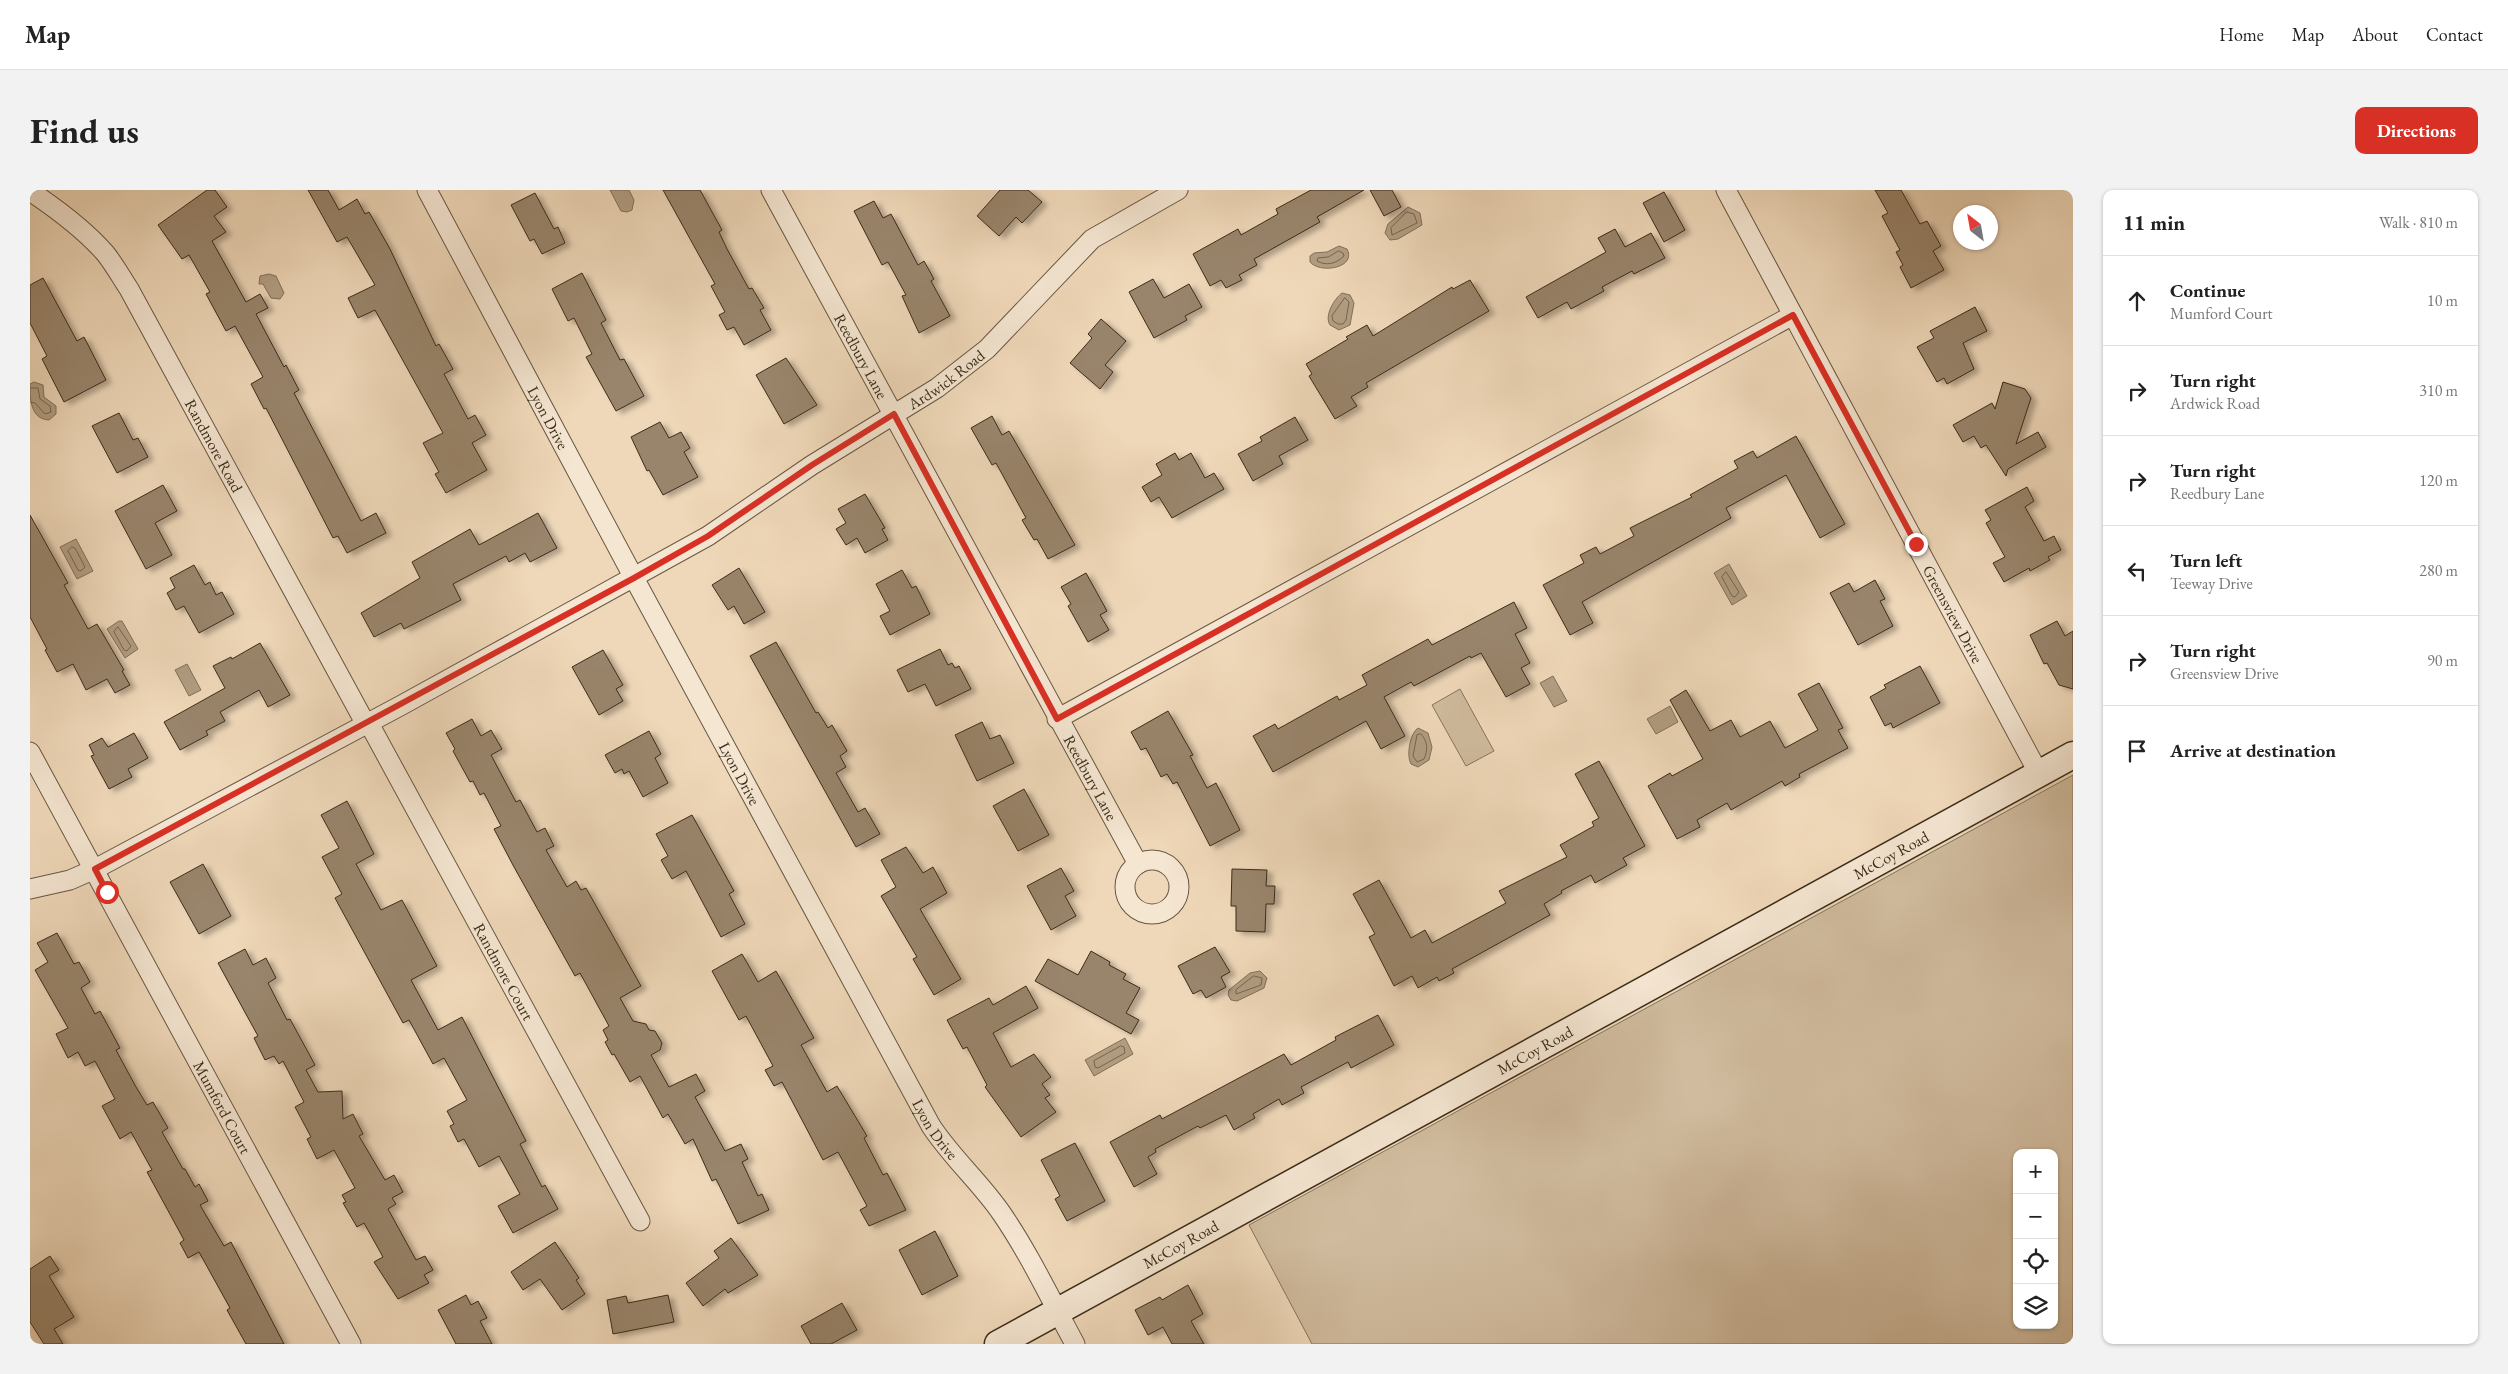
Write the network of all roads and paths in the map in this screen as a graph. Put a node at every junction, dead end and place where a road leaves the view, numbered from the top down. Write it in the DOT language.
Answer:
graph roads {
  1 [pos="427,190"];
  2 [pos="771,190"];
  3 [pos="1178,190"];
  4 [pos="1726,190"];
  5 [pos="30,191"];
  6 [pos="1793,315"];
  7 [pos="894,414"];
  8 [pos="634,578"];
  9 [pos="1057,719"];
  10 [pos="367,724"];
  11 [pos="30,752"];
  12 [pos="2073,756"];
  13 [pos="2039,774"];
  14 [pos="1138,864"];
  15 [pos="95,869"];
  16 [pos="30,889"];
  17 [pos="640,1221"];
  18 [pos="1057,1312"];
  19 [pos="351,1344"];
  20 [pos="998,1344"];
  21 [pos="1074,1344"];
  1 -- 8 [label="street, Lyon Drive"];
  2 -- 7 [label="street, Reedbury Lane"];
  3 -- 7 [label="street, Ardwick Road"];
  4 -- 6 [label="street, Greensview Drive"];
  5 -- 10 [label="street, Randmore Road"];
  6 -- 9 [label="street"];
  6 -- 13 [label="street, Greensview Drive"];
  7 -- 8 [label="street, Ardwick Road"];
  7 -- 9 [label="street, Reedbury Lane"];
  8 -- 10 [label="street, Ardwick Road"];
  8 -- 18 [label="street, Lyon Drive"];
  9 -- 14 [label="street, Reedbury Lane"];
  10 -- 15 [label="street, Ardwick Road"];
  10 -- 17 [label="street, Randmore Court"];
  11 -- 15 [label="street, Mumford Court"];
  12 -- 13 [label="main road, McCoy Road"];
  13 -- 18 [label="main road, McCoy Road"];
  15 -- 16 [label="street, Ardwick Road"];
  15 -- 19 [label="street, Mumford Court"];
  18 -- 20 [label="main road, McCoy Road"];
  18 -- 21 [label="street, Lyon Drive"];
}
